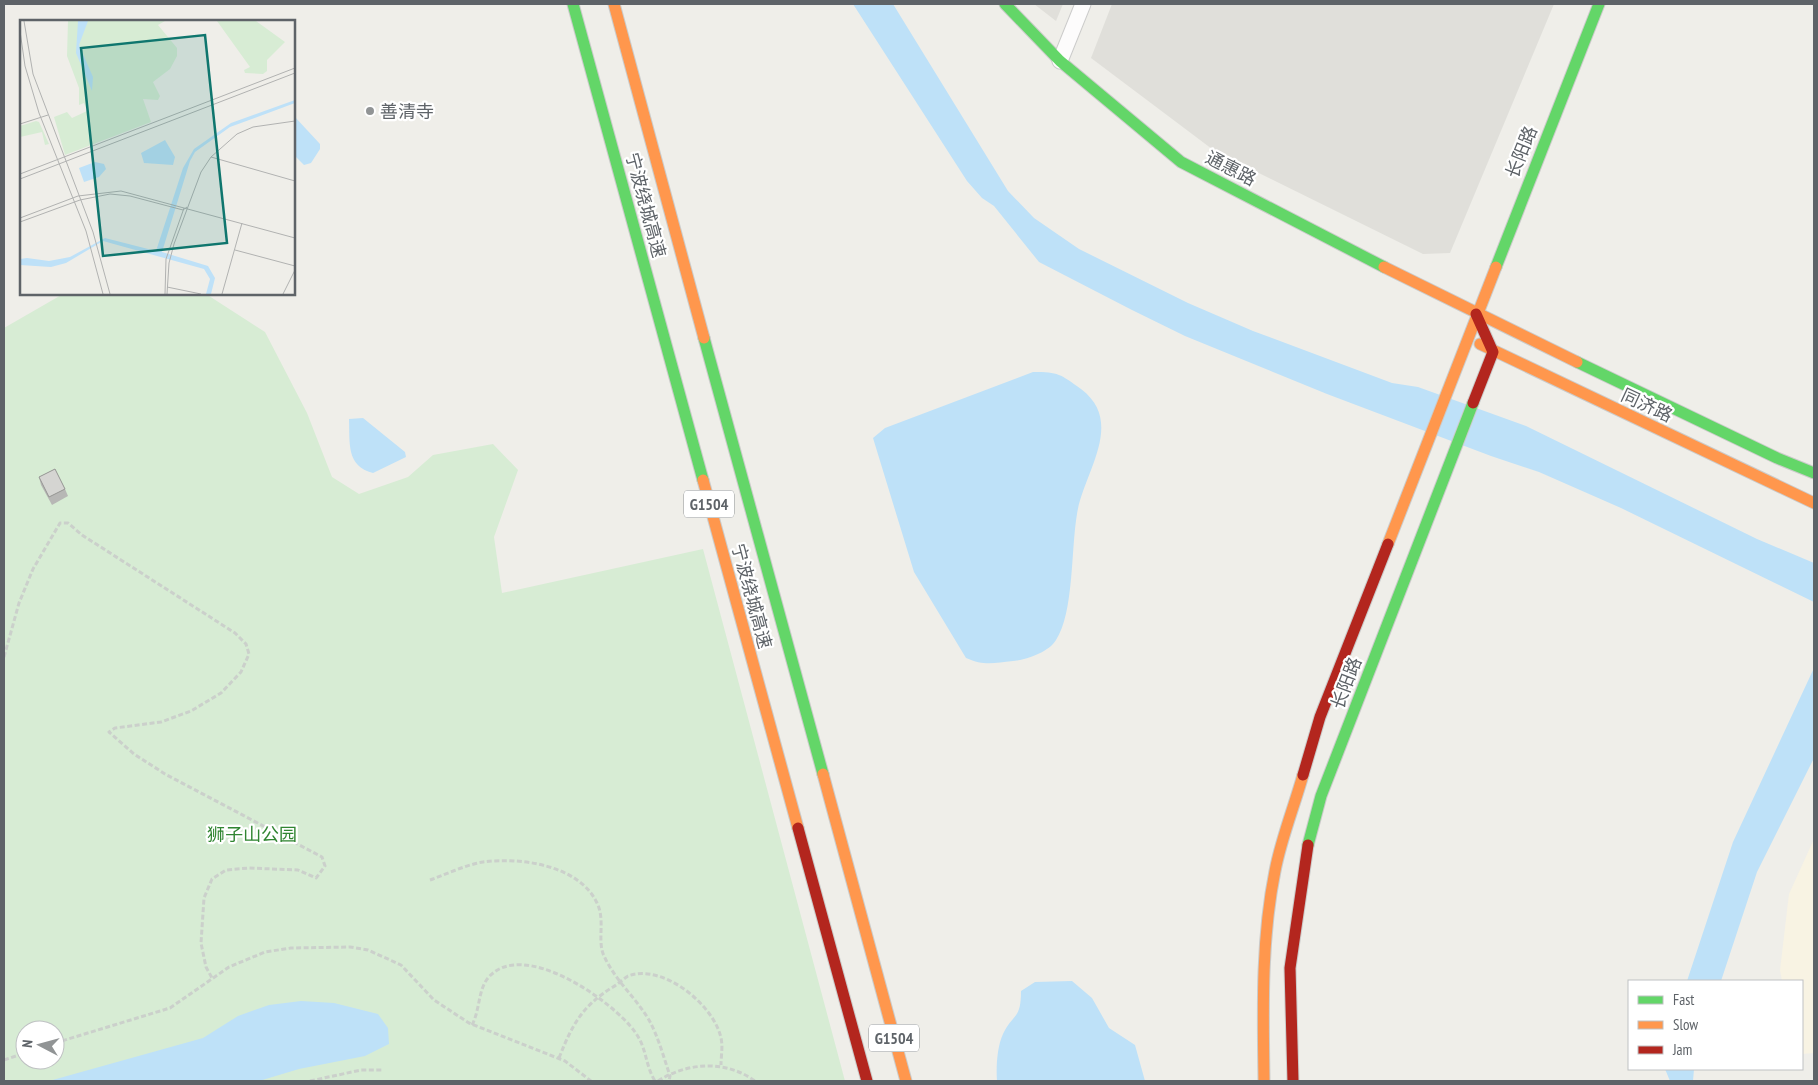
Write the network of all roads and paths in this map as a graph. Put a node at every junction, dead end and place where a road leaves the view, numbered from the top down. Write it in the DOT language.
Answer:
graph roads {
  1 [pos="573,4"];
  2 [pos="614,4"];
  3 [pos="1005,4"];
  4 [pos="1083,4"];
  5 [pos="1599,4"];
  6 [pos="1060,61"];
  7 [pos="1476,314"];
  8 [pos="1467,336"];
  9 [pos="1493,352"];
  10 [pos="1814,473"];
  11 [pos="1814,503"];
  12 [pos="4,657"];
  13 [pos="430,880"];
  14 [pos="212,978"];
  15 [pos="620,982"];
  16 [pos="597,997"];
  17 [pos="472,1025"];
  18 [pos="65,1040"];
  19 [pos="559,1058"];
  20 [pos="721,1065"];
  21 [pos="382,1070"];
  22 [pos="670,1076"];
  23 [pos="310,1081"];
  24 [pos="591,1081"];
  25 [pos="657,1081"];
  26 [pos="669,1081"];
  27 [pos="755,1081"];
  28 [pos="867,1081"];
  29 [pos="906,1081"];
  30 [pos="1264,1081"];
  31 [pos="1293,1081"];
  1 -- 28 [label="main road, 宁波绕城高速 / G1504"];
  2 -- 29 [label="main road, 宁波绕城高速 / G1504"];
  3 -- 6 [label="main road, 通惠路"];
  4 -- 6 [label="street"];
  5 -- 7 [label="main road, 长阳路"];
  6 -- 7 [label="main road, 通惠路"];
  7 -- 8 [label="main road, 长阳路"];
  7 -- 9 [label="main road"];
  7 -- 10 [label="main road, 同济路"];
  8 -- 9 [label="main road, 同济路"];
  8 -- 30 [label="main road, 长阳路"];
  9 -- 11 [label="main road, 同济路"];
  9 -- 31 [label="main road, 长阳路"];
  12 -- 14 [label="path"];
  13 -- 15 [label="path"];
  14 -- 17 [label="path"];
  14 -- 18 [label="path"];
  15 -- 16 [label="path"];
  15 -- 20 [label="path"];
  15 -- 22 [label="path"];
  16 -- 17 [label="path"];
  16 -- 19 [label="path"];
  16 -- 25 [label="path"];
  17 -- 19 [label="path"];
  19 -- 24 [label="path"];
  20 -- 22 [label="path"];
  20 -- 27 [label="path"];
  21 -- 23 [label="path"];
  22 -- 25 [label="path"];
  22 -- 26 [label="path"];
}
